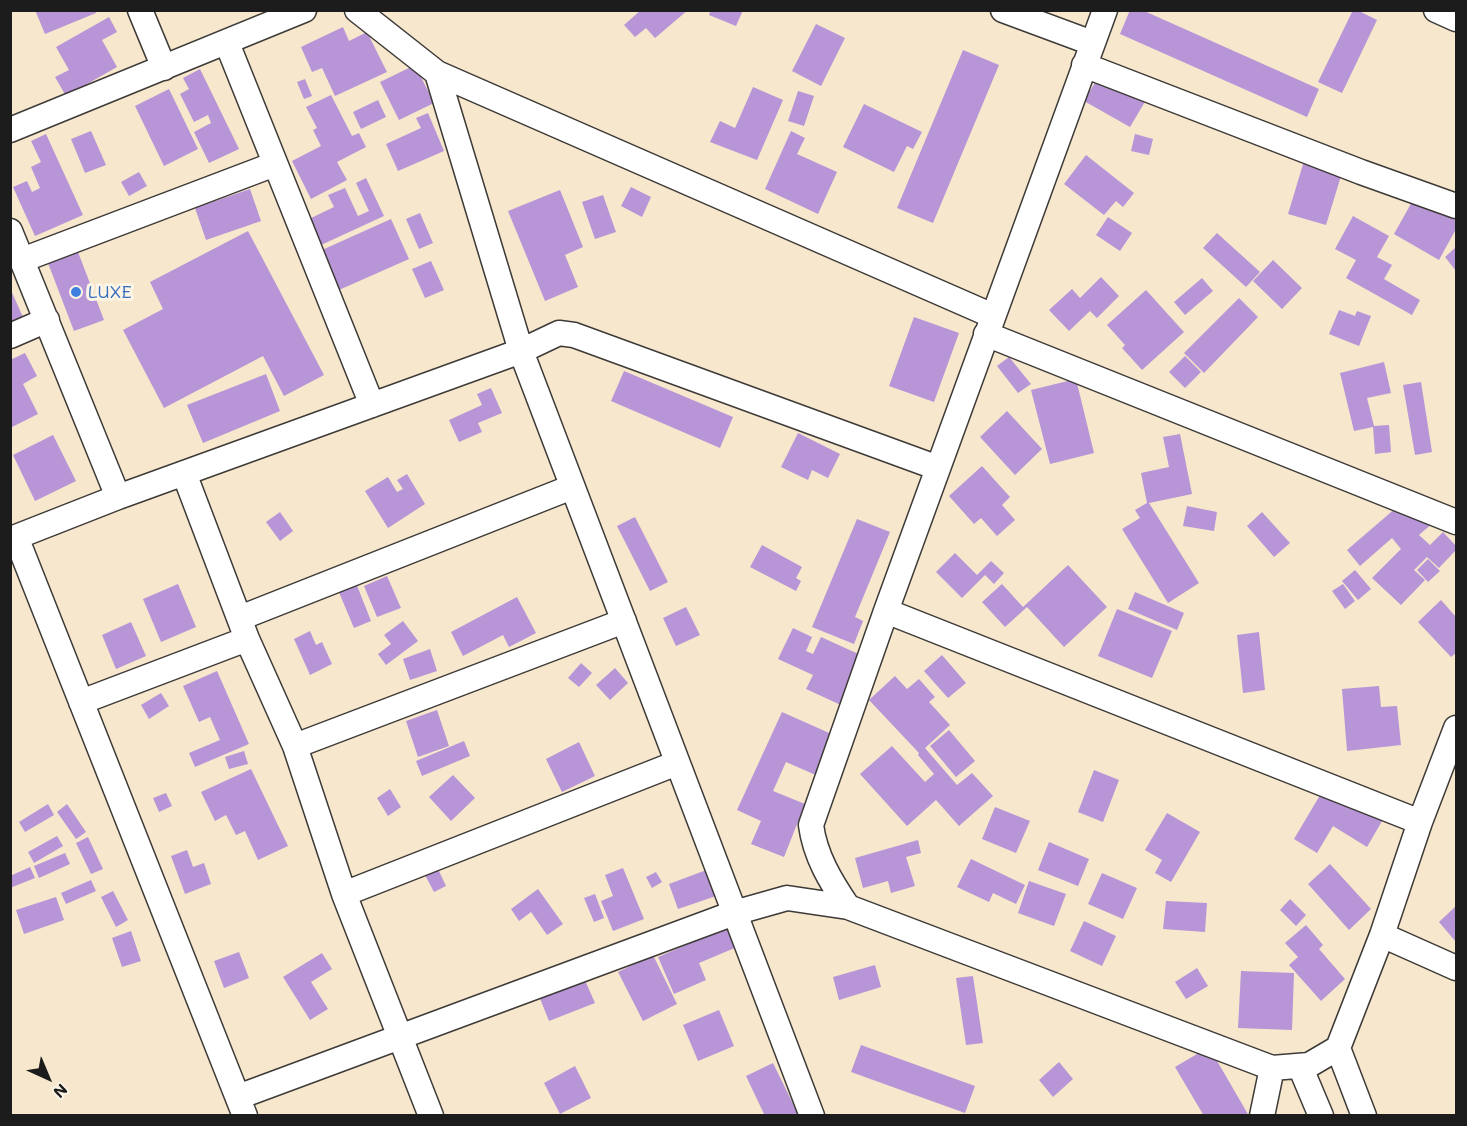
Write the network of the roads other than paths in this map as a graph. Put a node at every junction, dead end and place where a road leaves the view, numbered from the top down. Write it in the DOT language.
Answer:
graph roads {
  1 [pos="140,10"];
  2 [pos="304,10"];
  3 [pos="357,10"];
  4 [pos="1003,10"];
  5 [pos="1105,10"];
  6 [pos="1436,10"];
  7 [pos="1456,19"];
  8 [pos="227,43"];
  9 [pos="1088,54"];
  10 [pos="164,68"];
  11 [pos="437,73"];
  12 [pos="10,130"];
  13 [pos="275,164"];
  14 [pos="1456,206"];
  15 [pos="10,231"];
  16 [pos="22,260"];
  17 [pos="46,320"];
  18 [pos="989,325"];
  19 [pos="10,336"];
  20 [pos="521,351"];
  21 [pos="372,405"];
  22 [pos="938,468"];
  23 [pos="184,473"];
  24 [pos="572,487"];
  25 [pos="118,497"];
  26 [pos="1456,522"];
  27 [pos="13,538"];
  28 [pos="886,611"];
  29 [pos="624,621"];
  30 [pos="243,628"];
  31 [pos="81,702"];
  32 [pos="1456,728"];
  33 [pos="295,746"];
  34 [pos="677,763"];
  35 [pos="1420,822"];
  36 [pos="344,894"];
  37 [pos="848,907"];
  38 [pos="735,913"];
  39 [pos="1382,935"];
  40 [pos="1456,968"];
  41 [pos="399,1038"];
  42 [pos="1338,1048"];
  43 [pos="1300,1066"];
  44 [pos="1272,1068"];
  45 [pos="242,1106"];
  46 [pos="431,1116"];
  47 [pos="812,1116"];
  48 [pos="1262,1116"];
  49 [pos="1321,1116"];
  50 [pos="1364,1116"];
  1 -- 10 [label="street"];
  2 -- 8 [label="street"];
  3 -- 11 [label="street"];
  4 -- 9 [label="street"];
  5 -- 9 [label="street"];
  6 -- 7 [label="street"];
  8 -- 10 [label="street"];
  8 -- 13 [label="street"];
  9 -- 14 [label="street"];
  9 -- 18 [label="street"];
  10 -- 12 [label="street"];
  11 -- 18 [label="street"];
  11 -- 20 [label="street"];
  13 -- 16 [label="street"];
  13 -- 21 [label="street"];
  15 -- 16 [label="street"];
  16 -- 17 [label="street"];
  17 -- 19 [label="street"];
  17 -- 25 [label="street"];
  18 -- 22 [label="street"];
  18 -- 26 [label="street"];
  20 -- 21 [label="street"];
  20 -- 22 [label="street"];
  20 -- 24 [label="street"];
  21 -- 23 [label="street"];
  22 -- 28 [label="street"];
  23 -- 25 [label="street"];
  23 -- 30 [label="street"];
  24 -- 29 [label="street"];
  24 -- 30 [label="street"];
  25 -- 27 [label="street"];
  27 -- 31 [label="street"];
  28 -- 35 [label="street"];
  28 -- 37 [label="street"];
  29 -- 33 [label="street"];
  29 -- 34 [label="street"];
  30 -- 31 [label="street"];
  30 -- 33 [label="street"];
  31 -- 45 [label="street"];
  32 -- 35 [label="street"];
  33 -- 36 [label="street"];
  34 -- 36 [label="street"];
  34 -- 38 [label="street"];
  35 -- 39 [label="street"];
  36 -- 41 [label="street"];
  37 -- 38 [label="street"];
  37 -- 44 [label="street"];
  38 -- 41 [label="street"];
  38 -- 47 [label="street"];
  39 -- 40 [label="street"];
  39 -- 42 [label="street"];
  41 -- 45 [label="street"];
  41 -- 46 [label="street"];
  42 -- 43 [label="street"];
  42 -- 50 [label="street"];
  43 -- 44 [label="street"];
  43 -- 49 [label="street"];
  44 -- 48 [label="street"];
}
